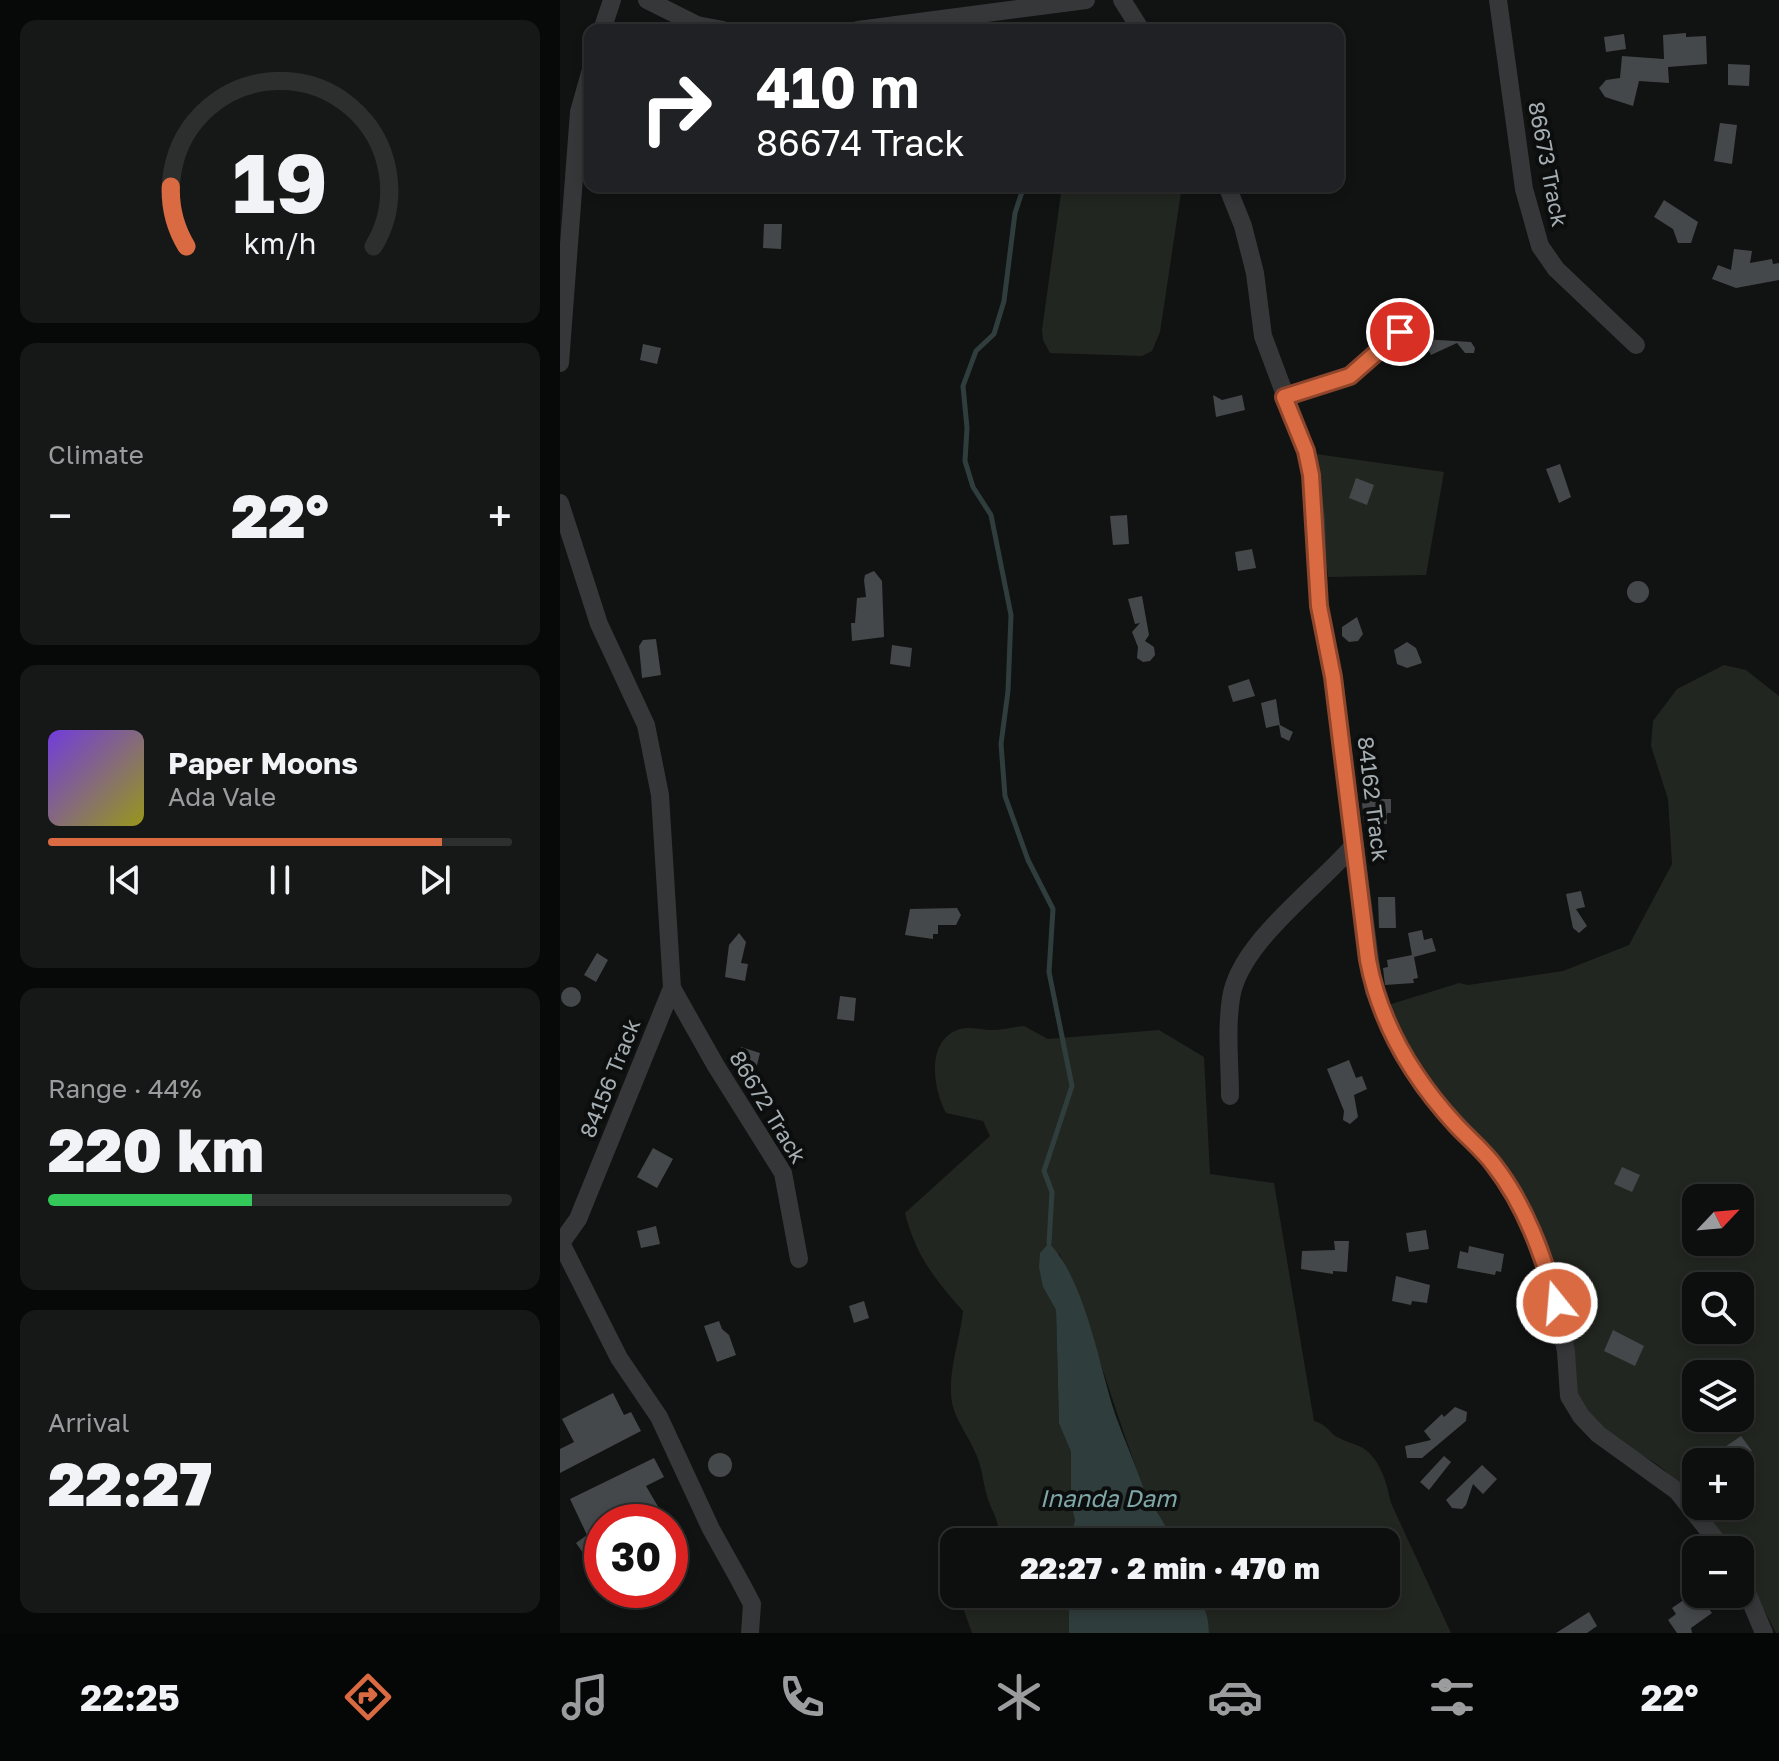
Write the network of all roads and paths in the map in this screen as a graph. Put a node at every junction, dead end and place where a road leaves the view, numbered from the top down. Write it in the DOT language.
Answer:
graph roads {
  1 [pos="612,0"];
  2 [pos="647,0"];
  3 [pos="1086,0"];
  4 [pos="1122,0"];
  5 [pos="1498,0"];
  6 [pos="604,24"];
  7 [pos="695,24"];
  8 [pos="904,24"];
  9 [pos="1137,24"];
  10 [pos="584,94"];
  11 [pos="1229,192"];
  12 [pos="564,225"];
  13 [pos="1400,332"];
  14 [pos="1636,345"];
  15 [pos="560,363"];
  16 [pos="1284,397"];
  17 [pos="560,503"];
  18 [pos="1353,846"];
  19 [pos="672,988"];
  20 [pos="1230,1096"];
  21 [pos="561,1243"];
  22 [pos="799,1259"];
  23 [pos="1713,1536"];
  24 [pos="1753,1608"];
  25 [pos="750,1633"];
  26 [pos="1764,1633"];
  1 -- 6 [label="street"];
  2 -- 7 [label="street"];
  3 -- 8 [label="street"];
  4 -- 9 [label="street"];
  5 -- 14 [label="street, 86673 Track"];
  10 -- 12 [label="street"];
  11 -- 16 [label="street, 84162 Track"];
  12 -- 15 [label="street"];
  13 -- 16 [label="street"];
  16 -- 18 [label="street, 84162 Track"];
  17 -- 19 [label="street, 84156 Track"];
  18 -- 20 [label="street"];
  18 -- 23 [label="street, 84162 Track"];
  19 -- 21 [label="street, 84156 Track"];
  19 -- 22 [label="street, 86672 Track"];
  21 -- 25 [label="street, 84156 Track"];
  24 -- 26 [label="street"];
}
